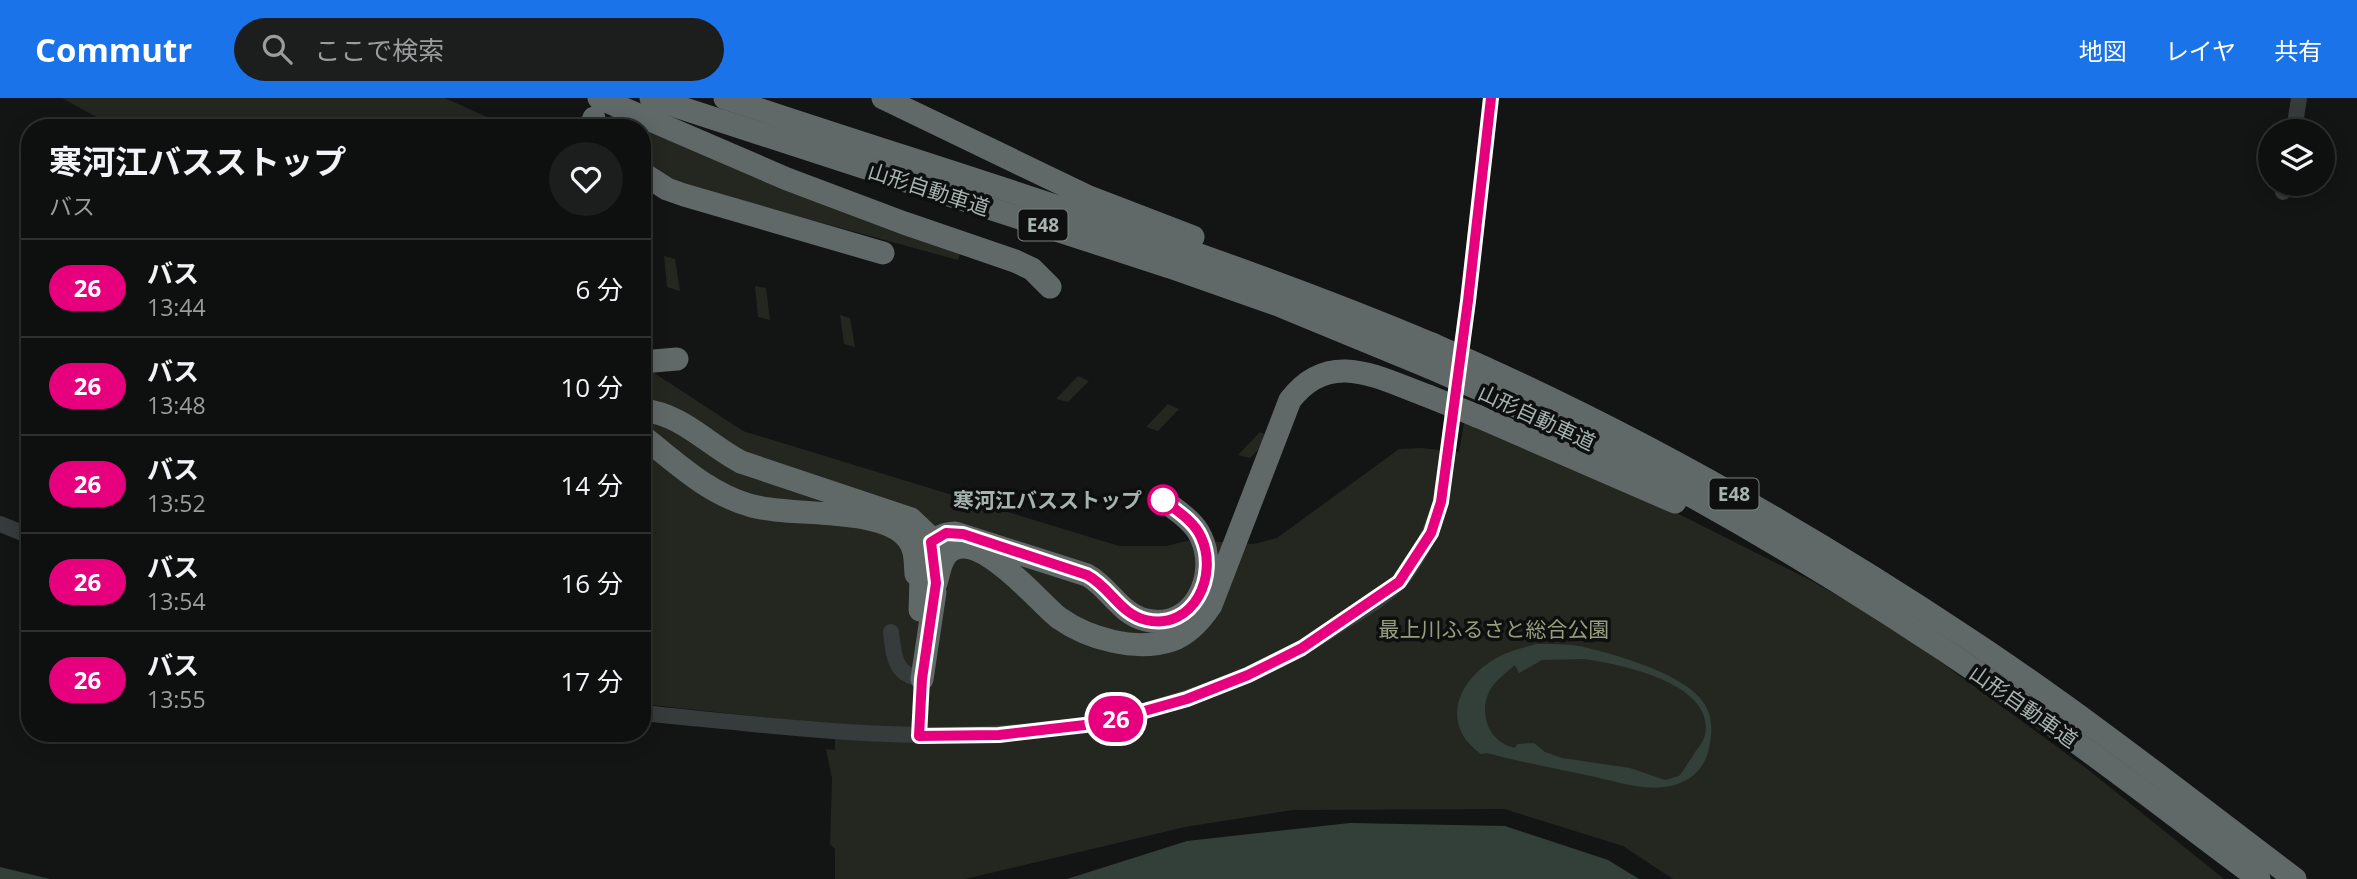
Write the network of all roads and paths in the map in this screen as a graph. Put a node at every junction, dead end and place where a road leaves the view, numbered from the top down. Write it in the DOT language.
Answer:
graph roads {
  1 [pos="651,98"];
  2 [pos="724,98"];
  3 [pos="883,98"];
  4 [pos="1491,98"];
  5 [pos="2298,98"];
  6 [pos="2295,119"];
  7 [pos="651,134"];
  8 [pos="651,179"];
  9 [pos="883,253"];
  10 [pos="1050,287"];
  11 [pos="1430,356"];
  12 [pos="677,359"];
  13 [pos="651,361"];
  14 [pos="1483,379"];
  15 [pos="651,411"];
  16 [pos="651,443"];
  17 [pos="1163,500"];
  18 [pos="0,524"];
  19 [pos="21,532"];
  20 [pos="931,542"];
  21 [pos="1839,581"];
  22 [pos="936,583"];
  23 [pos="920,610"];
  24 [pos="891,632"];
  25 [pos="922,679"];
  26 [pos="651,714"];
  27 [pos="919,736"];
  28 [pos="2259,879"];
  29 [pos="2295,879"];
  1 -- 11 [label="highway, 山形自動車道 / E48"];
  2 -- 11 [label="highway, 山形自動車道 / E48"];
  3 -- 11 [label="highway"];
  4 -- 27 [label="street"];
  5 -- 6 [label="street"];
  7 -- 10 [label="highway"];
  8 -- 9 [label="highway"];
  11 -- 14 [label="highway, 山形自動車道 / E48, bridge"];
  12 -- 13 [label="highway"];
  14 -- 21 [label="highway, 山形自動車道 / E48"];
  14 -- 29 [label="highway, 山形自動車道 / E48"];
  15 -- 20 [label="highway"];
  16 -- 23 [label="highway"];
  17 -- 20 [label="highway"];
  18 -- 19 [label="street"];
  20 -- 22 [label="highway"];
  20 -- 23 [label="highway"];
  21 -- 22 [label="highway, bridge"];
  21 -- 28 [label="highway, 山形自動車道 / E48"];
  22 -- 25 [label="highway"];
  23 -- 25 [label="highway"];
  24 -- 25 [label="street"];
  25 -- 27 [label="street"];
  26 -- 27 [label="street"];
}
